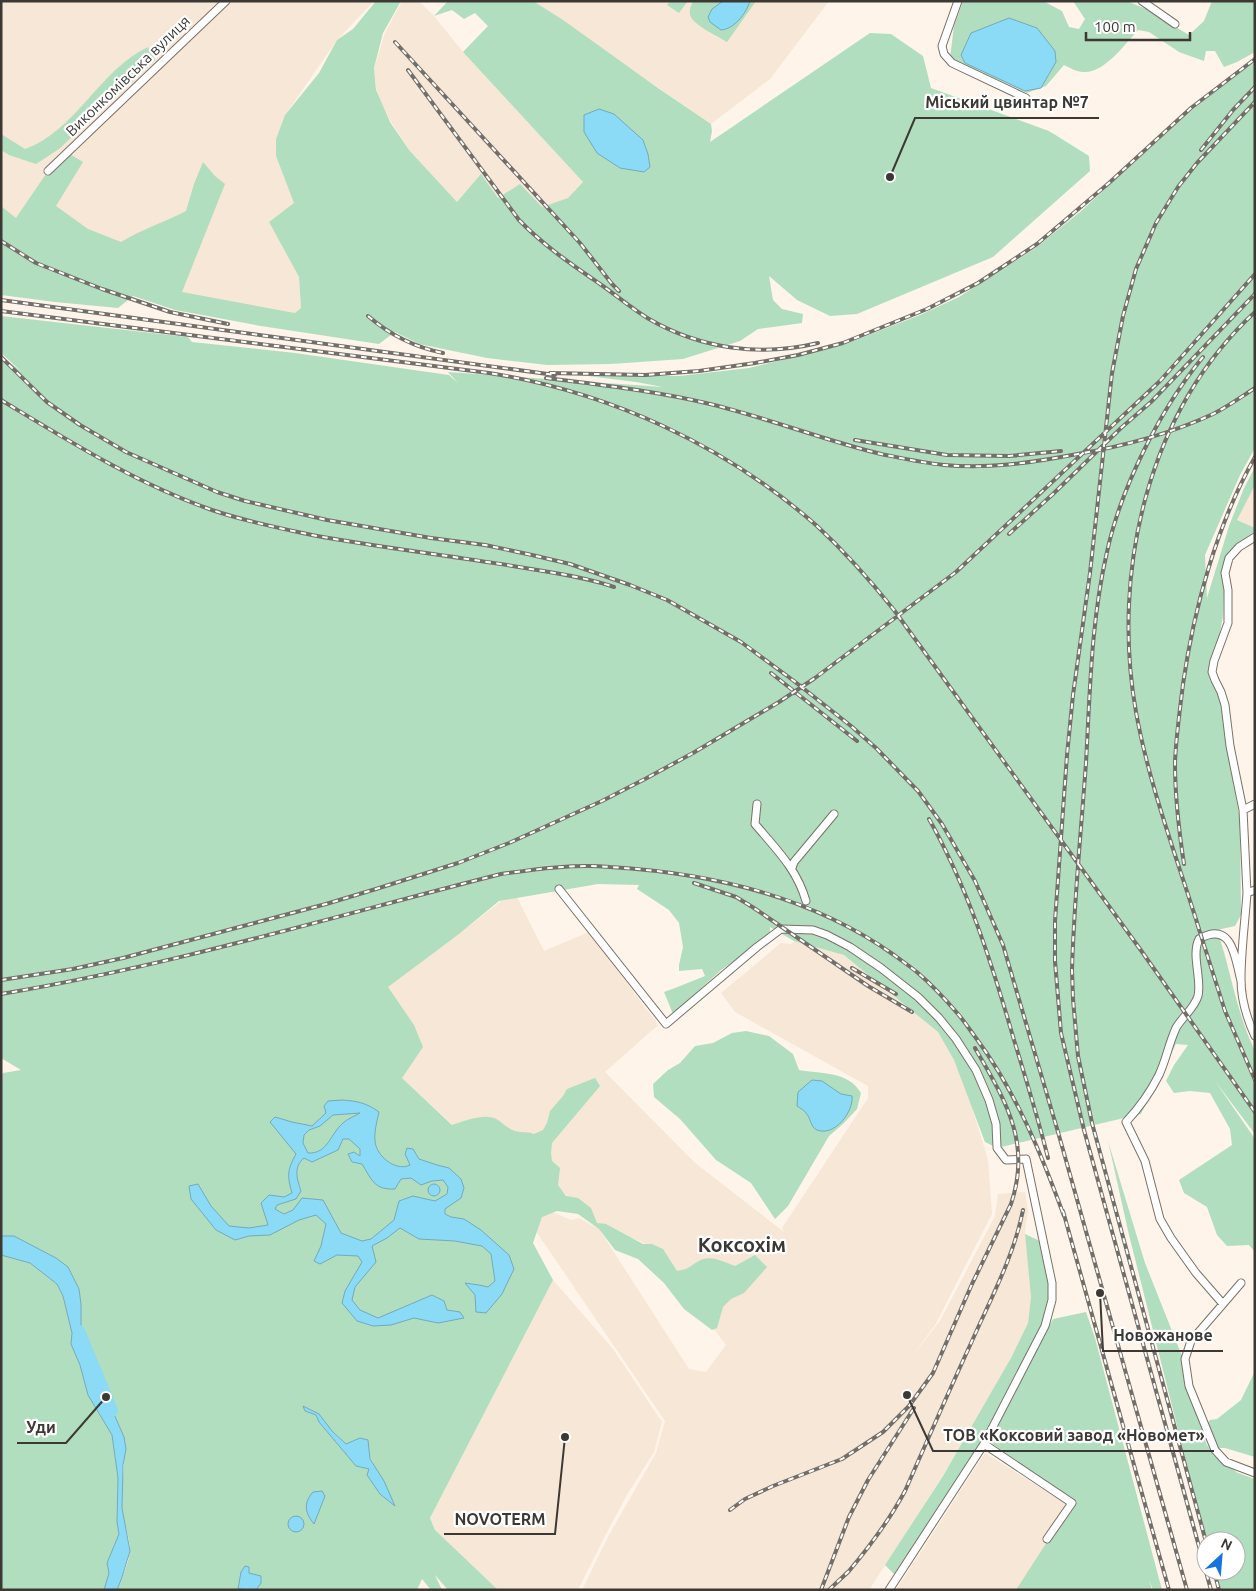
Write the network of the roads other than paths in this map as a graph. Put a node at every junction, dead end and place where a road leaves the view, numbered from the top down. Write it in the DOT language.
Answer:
graph roads {
  1 [pos="226,1"];
  2 [pos="958,1"];
  3 [pos="1142,1"];
  4 [pos="1175,24"];
  5 [pos="1026,98"];
  6 [pos="48,171"];
  7 [pos="1255,537"];
  8 [pos="757,804"];
  9 [pos="1255,804"];
  10 [pos="1243,810"];
  11 [pos="834,814"];
  12 [pos="792,868"];
  13 [pos="559,889"];
  14 [pos="1251,892"];
  15 [pos="806,901"];
  16 [pos="1240,980"];
  17 [pos="1255,1036"];
  18 [pos="1241,1283"];
  19 [pos="1223,1304"];
  20 [pos="984,1444"];
  21 [pos="1255,1473"];
  22 [pos="1047,1540"];
  23 [pos="888,1590"];
  1 -- 6 [label="street, Виконкомівська вулиця"];
  2 -- 5 [label="street"];
  3 -- 4 [label="street"];
  7 -- 10 [label="street"];
  8 -- 12 [label="street"];
  9 -- 10 [label="street"];
  10 -- 14 [label="street"];
  11 -- 12 [label="street"];
  12 -- 15 [label="street"];
  13 -- 20 [label="street"];
  14 -- 16 [label="street"];
  16 -- 17 [label="street"];
  16 -- 19 [label="street"];
  18 -- 19 [label="street"];
  19 -- 21 [label="street"];
  20 -- 22 [label="street"];
  20 -- 23 [label="street"];
}
